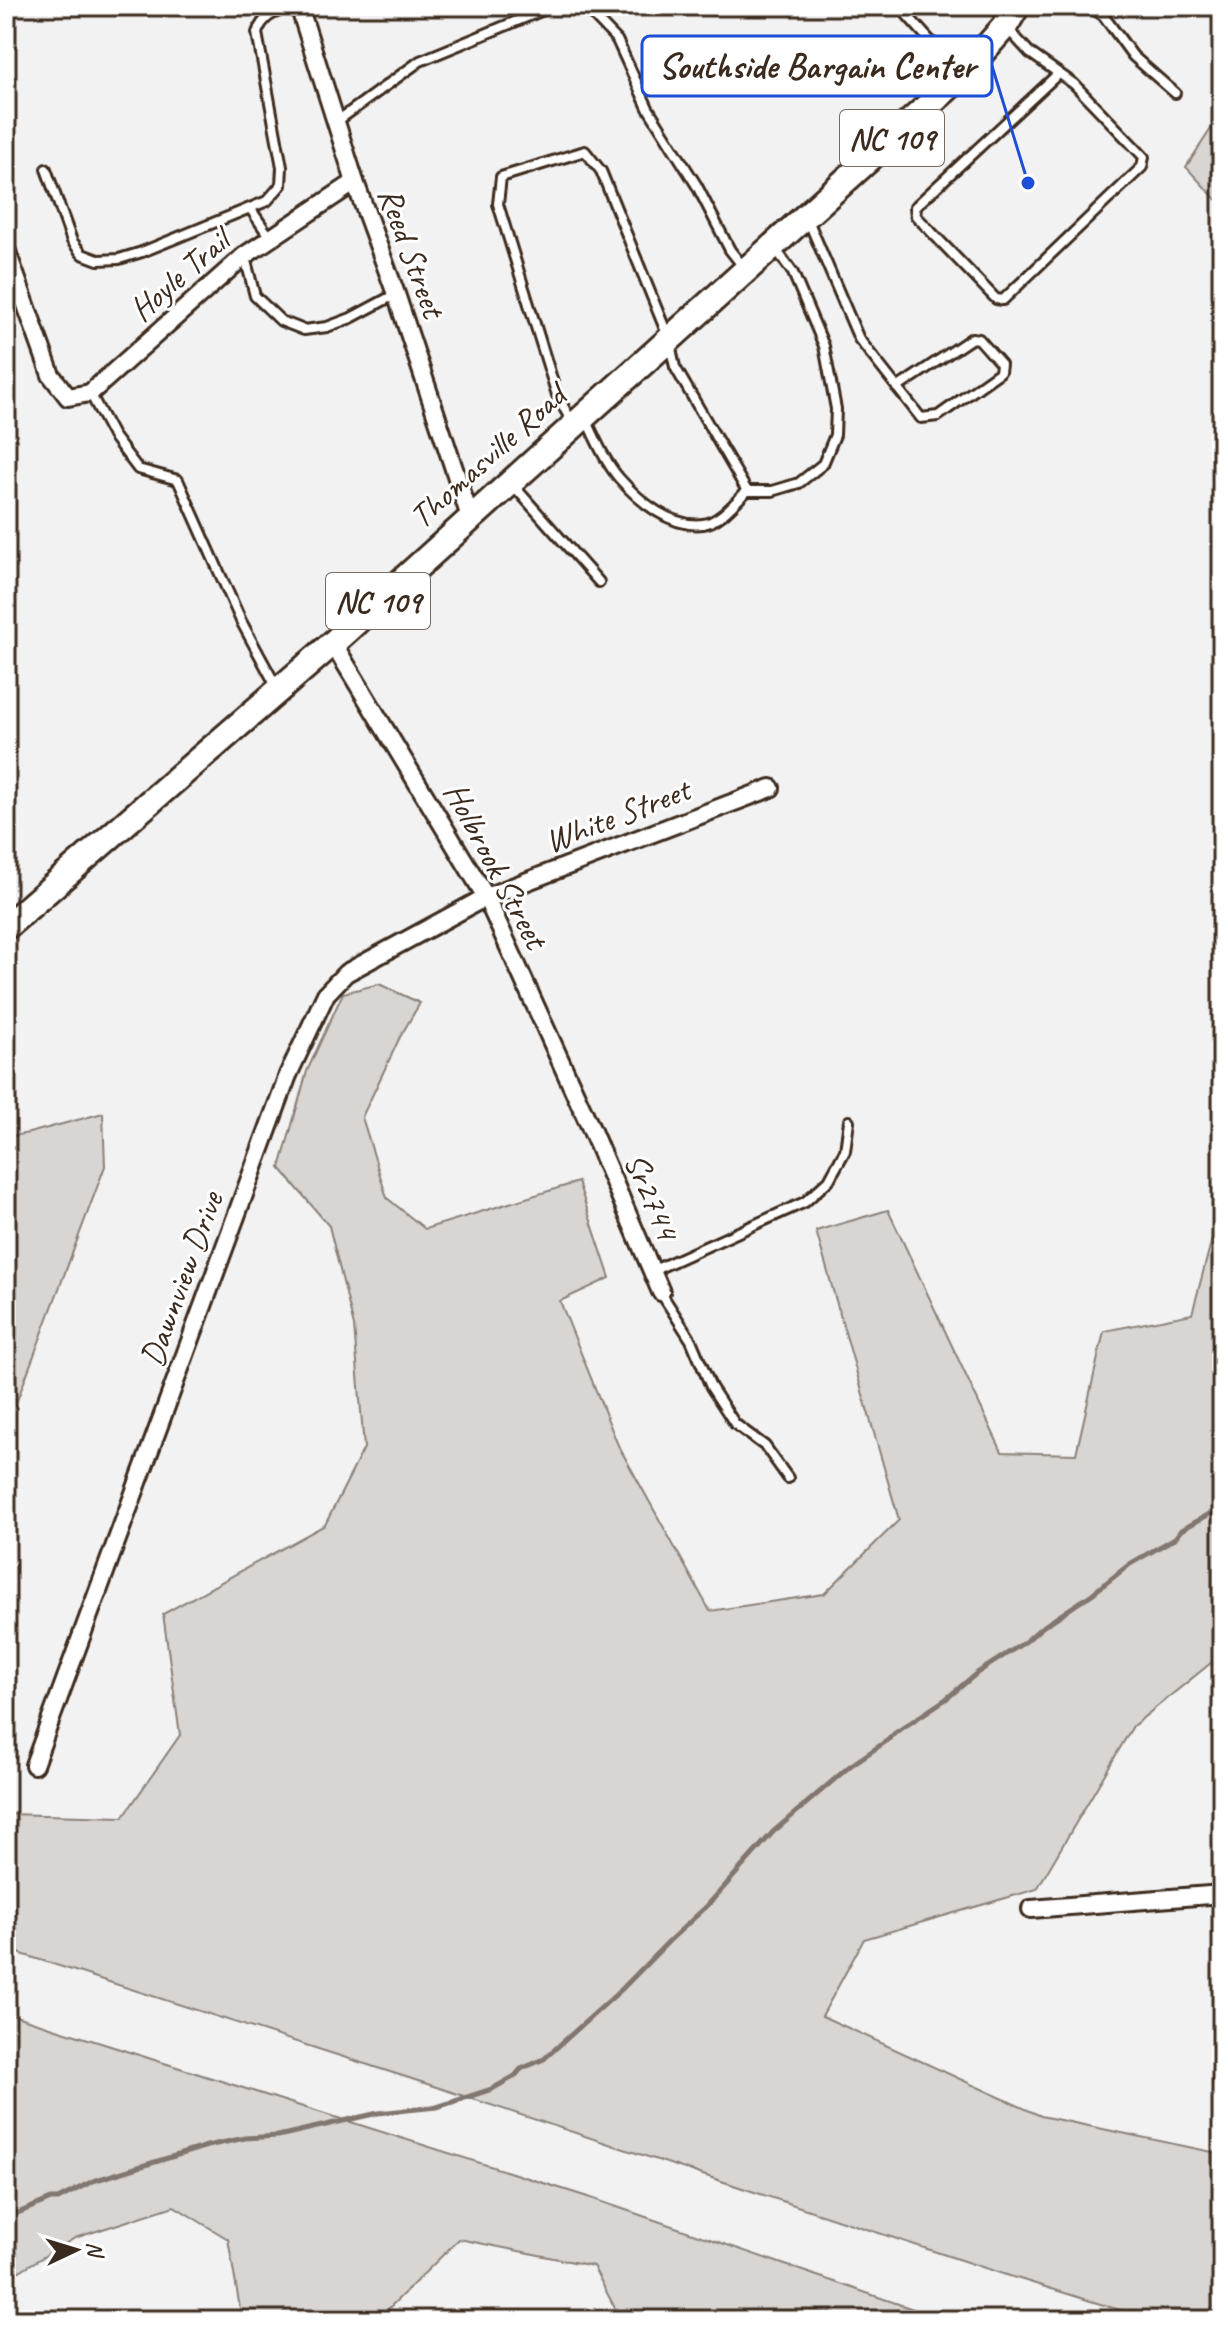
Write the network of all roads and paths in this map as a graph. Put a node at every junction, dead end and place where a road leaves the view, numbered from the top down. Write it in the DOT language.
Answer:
graph roads {
  1 [pos="292,6"];
  2 [pos="299,6"];
  3 [pos="553,6"];
  4 [pos="567,6"];
  5 [pos="899,6"];
  6 [pos="1035,6"];
  7 [pos="1087,6"];
  8 [pos="1110,6"];
  9 [pos="1103,15"];
  10 [pos="1011,16"];
  11 [pos="1058,74"];
  12 [pos="961,76"];
  13 [pos="1175,93"];
  14 [pos="336,122"];
  15 [pos="46,169"];
  16 [pos="355,182"];
  17 [pos="250,208"];
  18 [pos="806,216"];
  19 [pos="271,239"];
  20 [pos="773,245"];
  21 [pos="6,249"];
  22 [pos="244,256"];
  23 [pos="746,269"];
  24 [pos="396,294"];
  25 [pos="669,339"];
  26 [pos="897,388"];
  27 [pos="90,393"];
  28 [pos="579,420"];
  29 [pos="510,481"];
  30 [pos="747,491"];
  31 [pos="470,517"];
  32 [pos="599,582"];
  33 [pos="333,643"];
  34 [pos="278,690"];
  35 [pos="771,788"];
  36 [pos="486,897"];
  37 [pos="6,927"];
  38 [pos="849,1121"];
  39 [pos="589,1124"];
  40 [pos="651,1271"];
  41 [pos="661,1292"];
  42 [pos="788,1478"];
  43 [pos="34,1765"];
  44 [pos="1222,1894"];
  45 [pos="1031,1909"];
  1 -- 17 [label="lane"];
  2 -- 14 [label="street, Reed Street"];
  3 -- 14 [label="lane"];
  4 -- 23 [label="lane"];
  5 -- 12 [label="lane"];
  6 -- 10 [label="main road, Thomasville Road / NC 109"];
  7 -- 9 [label="lane"];
  8 -- 9 [label="lane"];
  9 -- 13 [label="lane"];
  10 -- 11 [label="lane"];
  10 -- 12 [label="main road, Thomasville Road / NC 109"];
  11 -- 11 [label="lane"];
  12 -- 18 [label="main road, Thomasville Road / NC 109"];
  14 -- 16 [label="street, Reed Street"];
  15 -- 17 [label="lane"];
  16 -- 19 [label="street, Hoyle Trail"];
  16 -- 24 [label="street, Reed Street"];
  17 -- 19 [label="lane"];
  18 -- 20 [label="main road, Thomasville Road / NC 109"];
  18 -- 26 [label="lane"];
  19 -- 22 [label="street, Hoyle Trail"];
  20 -- 23 [label="main road, Thomasville Road / NC 109"];
  20 -- 30 [label="lane"];
  21 -- 27 [label="street"];
  22 -- 24 [label="lane"];
  22 -- 27 [label="street, Hoyle Trail"];
  23 -- 25 [label="main road, Thomasville Road / NC 109"];
  24 -- 31 [label="street, Reed Street"];
  25 -- 28 [label="main road, Thomasville Road / NC 109"];
  25 -- 28 [label="lane"];
  25 -- 30 [label="lane"];
  26 -- 26 [label="lane"];
  27 -- 34 [label="lane"];
  28 -- 29 [label="main road, Thomasville Road / NC 109"];
  28 -- 30 [label="lane"];
  29 -- 31 [label="main road, Thomasville Road / NC 109"];
  29 -- 32 [label="lane"];
  31 -- 33 [label="main road, Thomasville Road / NC 109"];
  33 -- 34 [label="main road, Thomasville Road / NC 109"];
  33 -- 36 [label="street, Holbrook Street"];
  34 -- 37 [label="main road, Thomasville Road / NC 109"];
  35 -- 36 [label="street, White Street"];
  36 -- 39 [label="street, Holbrook Street"];
  36 -- 43 [label="street, Dawnview Drive"];
  38 -- 40 [label="lane"];
  39 -- 40 [label="street, Sr2744"];
  40 -- 41 [label="street, Sr2744"];
  41 -- 42 [label="lane"];
  44 -- 45 [label="street"];
}
